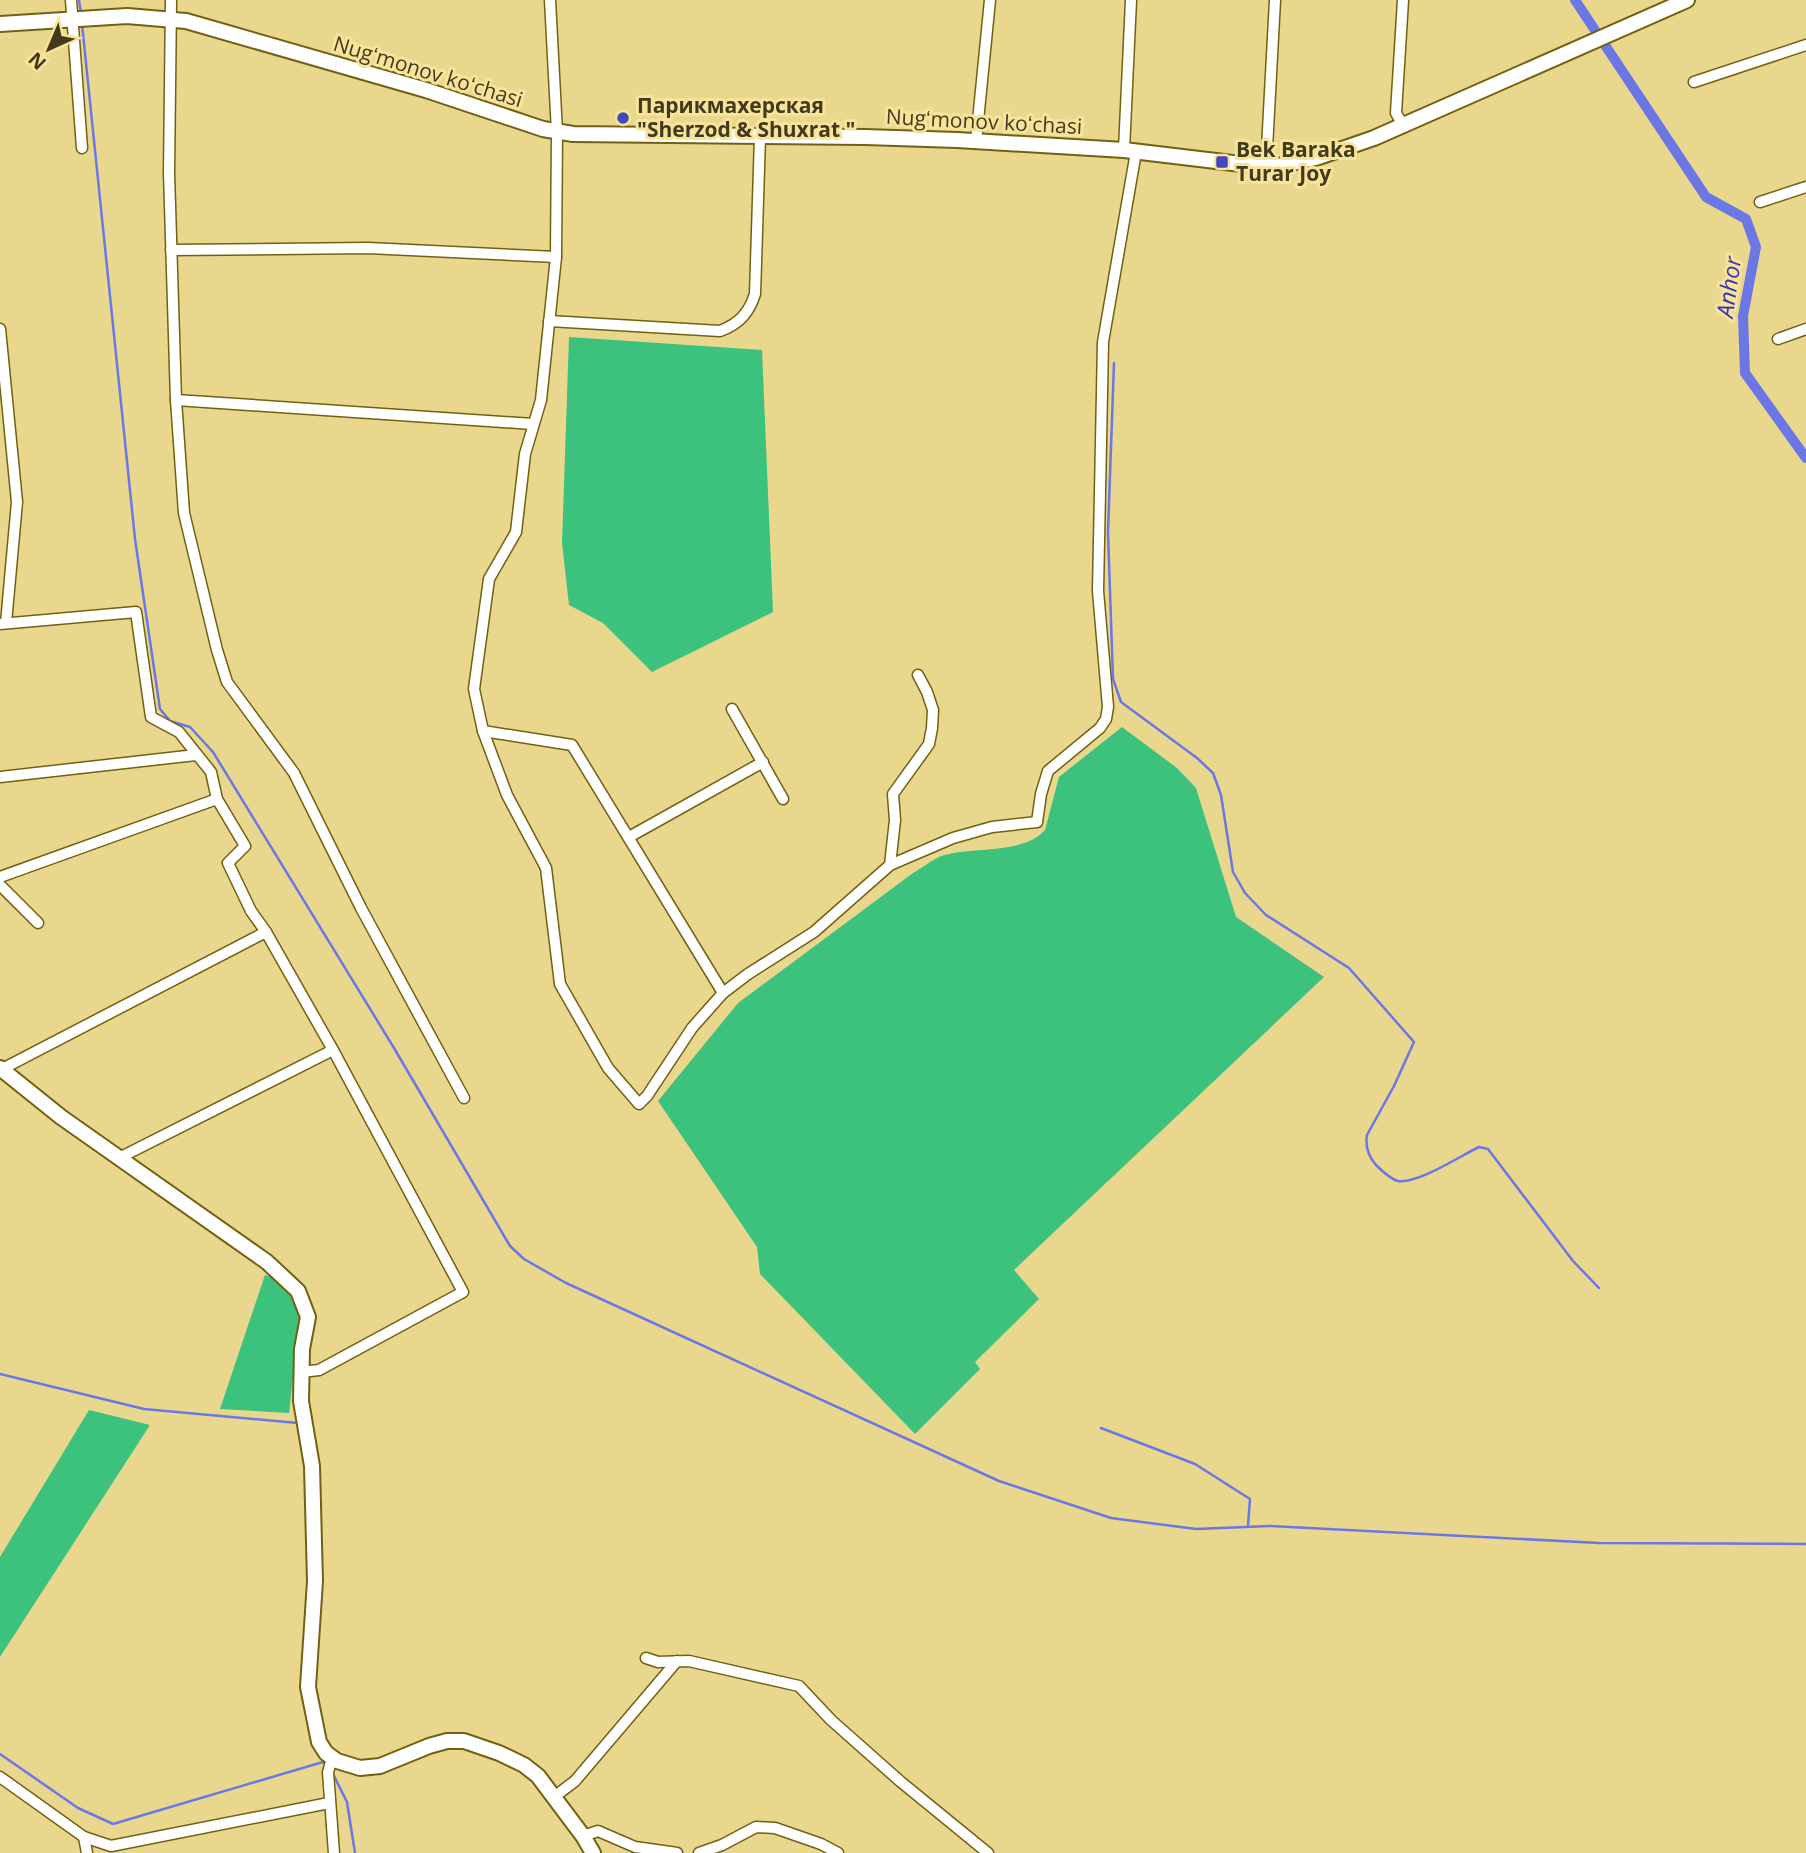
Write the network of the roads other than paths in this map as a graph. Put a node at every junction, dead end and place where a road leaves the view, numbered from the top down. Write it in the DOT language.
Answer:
graph roads {
  1 [pos="71,0"];
  2 [pos="171,0"];
  3 [pos="550,0"];
  4 [pos="990,0"];
  5 [pos="1131,0"];
  6 [pos="1275,0"];
  7 [pos="1403,0"];
  8 [pos="1688,0"];
  9 [pos="170,18"];
  10 [pos="72,20"];
  11 [pos="0,24"];
  12 [pos="1806,46"];
  13 [pos="1694,82"];
  14 [pos="1402,125"];
  15 [pos="557,132"];
  16 [pos="760,136"];
  17 [pos="976,141"];
  18 [pos="82,148"];
  19 [pos="1130,151"];
  20 [pos="1266,167"];
  21 [pos="1806,187"];
  22 [pos="1760,202"];
  23 [pos="172,250"];
  24 [pos="556,257"];
  25 [pos="550,321"];
  26 [pos="1806,329"];
  27 [pos="1,334"];
  28 [pos="1778,338"];
  29 [pos="176,400"];
  30 [pos="5,422"];
  31 [pos="533,424"];
  32 [pos="3,623"];
  33 [pos="918,675"];
  34 [pos="732,709"];
  35 [pos="483,731"];
  36 [pos="196,755"];
  37 [pos="763,762"];
  38 [pos="0,777"];
  39 [pos="216,799"];
  40 [pos="783,799"];
  41 [pos="629,837"];
  42 [pos="890,865"];
  43 [pos="0,877"];
  44 [pos="0,886"];
  45 [pos="38,923"];
  46 [pos="266,932"];
  47 [pos="723,993"];
  48 [pos="333,1050"];
  49 [pos="1,1068"];
  50 [pos="464,1098"];
  51 [pos="119,1158"];
  52 [pos="301,1372"];
  53 [pos="646,1658"];
  54 [pos="677,1661"];
  55 [pos="330,1764"];
  56 [pos="0,1777"];
  57 [pos="554,1797"];
  58 [pos="330,1803"];
  59 [pos="583,1836"];
  60 [pos="84,1837"];
  61 [pos="724,1849"];
  62 [pos="87,1853"];
  63 [pos="334,1853"];
  64 [pos="593,1853"];
  65 [pos="677,1853"];
  66 [pos="699,1853"];
  67 [pos="838,1853"];
  68 [pos="988,1853"];
  1 -- 10 [label="street"];
  2 -- 9 [label="street"];
  3 -- 15 [label="street"];
  4 -- 17 [label="street"];
  5 -- 19 [label="street"];
  6 -- 20 [label="street"];
  7 -- 14 [label="street"];
  8 -- 14 [label="main road, Nugʻmonov koʻchasi"];
  9 -- 10 [label="main road, Nugʻmonov koʻchasi"];
  9 -- 15 [label="main road, Nugʻmonov koʻchasi"];
  9 -- 23 [label="street"];
  10 -- 11 [label="main road"];
  10 -- 18 [label="street"];
  12 -- 13 [label="street"];
  14 -- 20 [label="main road, Nugʻmonov koʻchasi"];
  15 -- 16 [label="main road, Nugʻmonov koʻchasi"];
  15 -- 24 [label="street"];
  16 -- 17 [label="main road, Nugʻmonov koʻchasi"];
  16 -- 25 [label="street"];
  17 -- 19 [label="main road, Nugʻmonov koʻchasi"];
  19 -- 20 [label="main road, Nugʻmonov koʻchasi"];
  19 -- 42 [label="street"];
  21 -- 22 [label="street"];
  23 -- 24 [label="street"];
  23 -- 29 [label="street"];
  24 -- 25 [label="street"];
  25 -- 31 [label="street"];
  26 -- 28 [label="street"];
  27 -- 30 [label="street"];
  29 -- 31 [label="street"];
  29 -- 50 [label="street"];
  30 -- 32 [label="street"];
  31 -- 35 [label="street"];
  32 -- 36 [label="street"];
  33 -- 42 [label="street"];
  34 -- 37 [label="street"];
  35 -- 41 [label="street"];
  35 -- 47 [label="street"];
  36 -- 38 [label="street"];
  36 -- 39 [label="street"];
  37 -- 40 [label="street"];
  37 -- 41 [label="street"];
  39 -- 43 [label="street"];
  39 -- 46 [label="street"];
  41 -- 47 [label="street"];
  42 -- 47 [label="street"];
  44 -- 45 [label="street"];
  46 -- 48 [label="street"];
  46 -- 49 [label="street"];
  48 -- 51 [label="street"];
  48 -- 52 [label="street"];
  49 -- 51 [label="main road"];
  51 -- 52 [label="main road"];
  52 -- 55 [label="main road"];
  53 -- 54 [label="street"];
  54 -- 57 [label="street"];
  54 -- 68 [label="street"];
  55 -- 57 [label="main road"];
  55 -- 58 [label="street"];
  56 -- 60 [label="street"];
  57 -- 59 [label="main road"];
  58 -- 60 [label="street"];
  58 -- 63 [label="street"];
  59 -- 64 [label="main road"];
  59 -- 65 [label="street"];
  60 -- 62 [label="street"];
  61 -- 66 [label="street"];
  61 -- 67 [label="street"];
}
